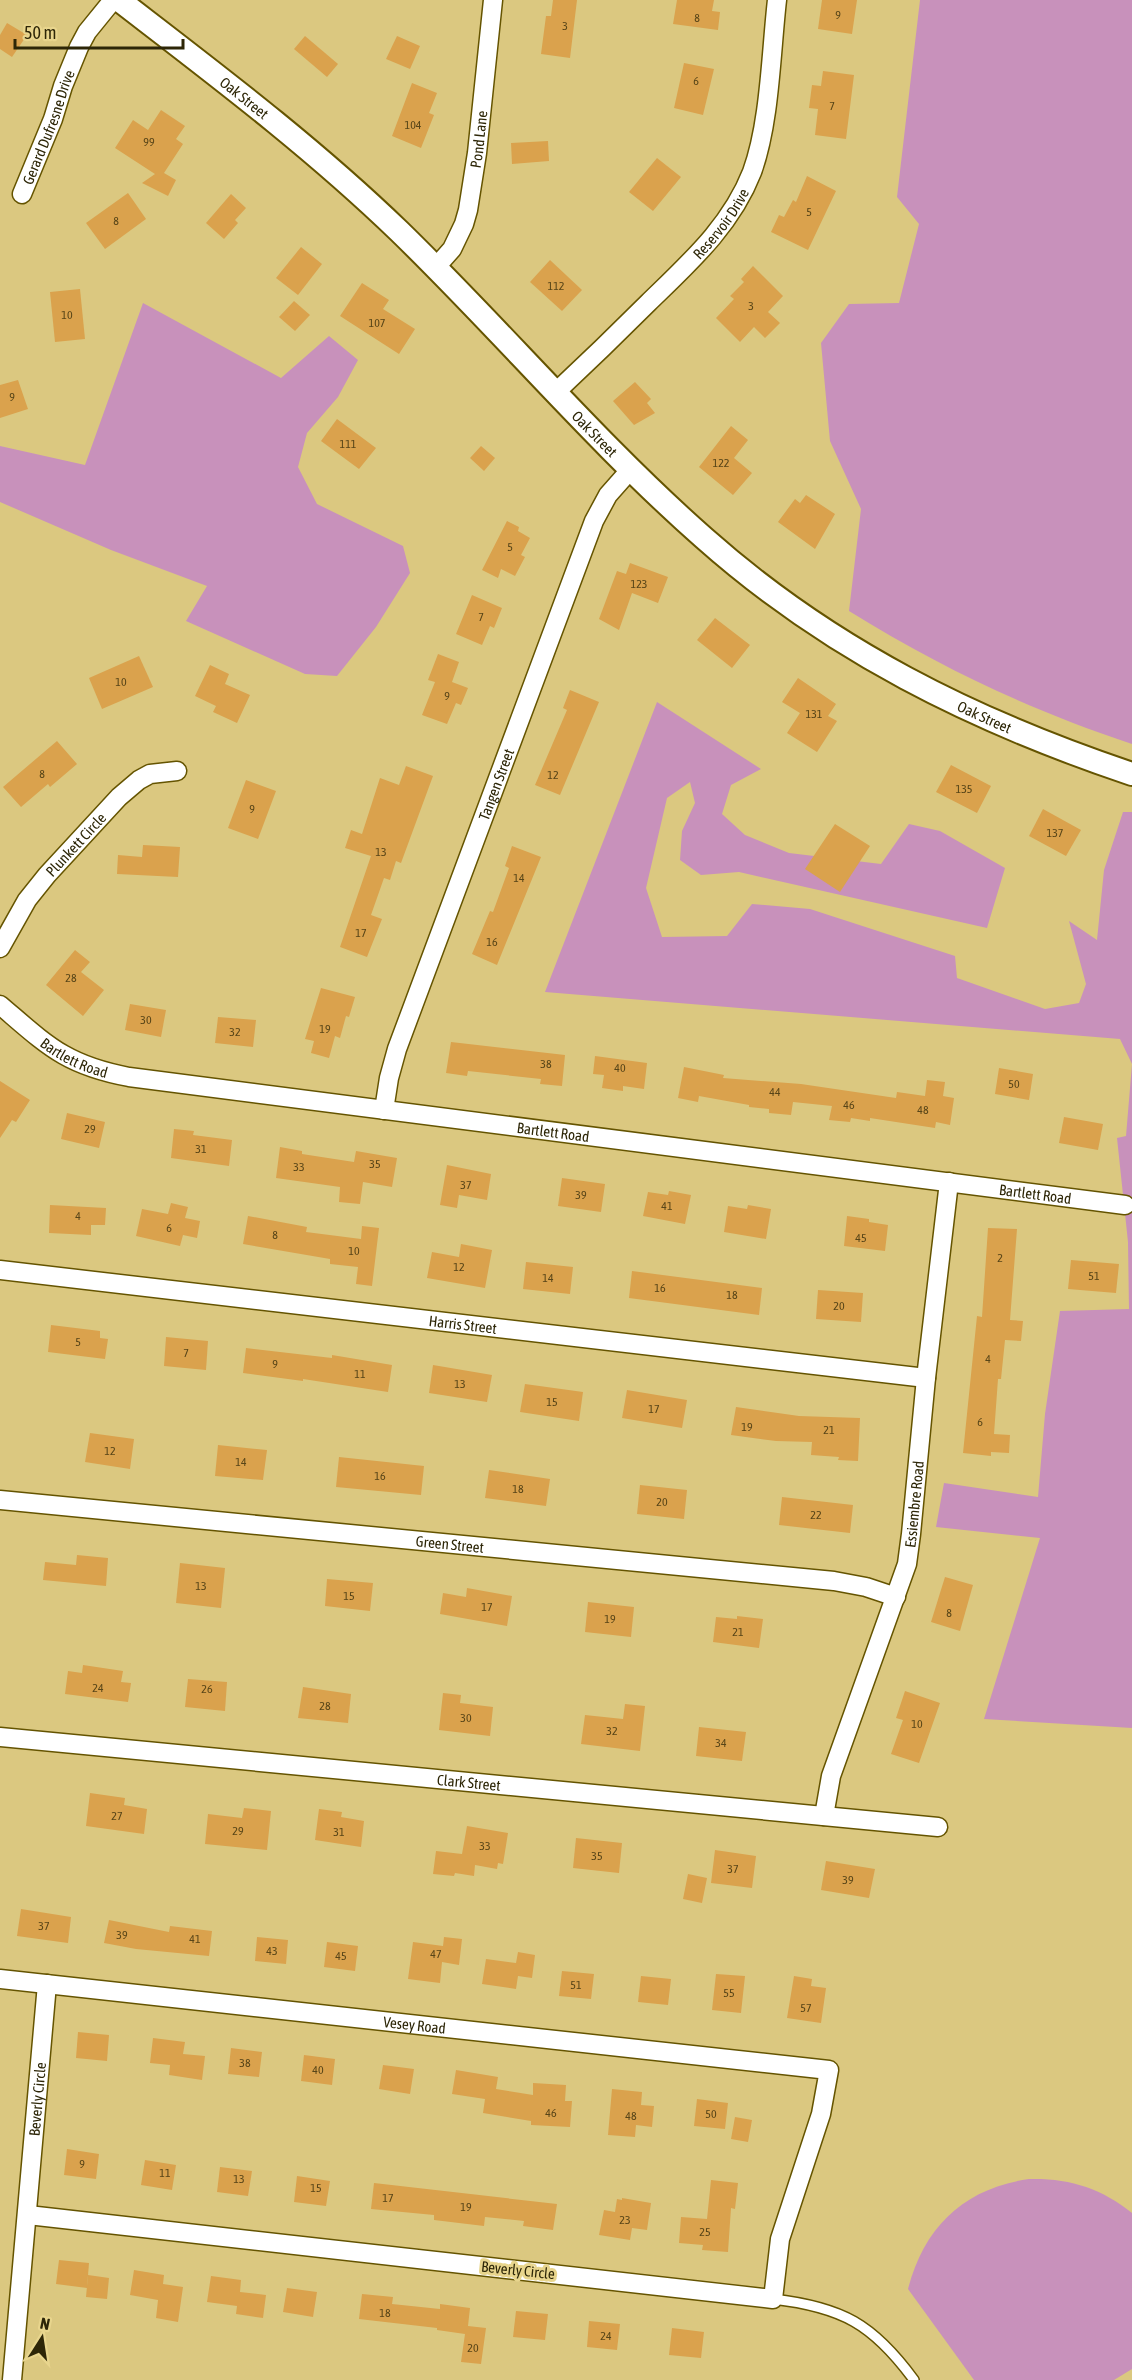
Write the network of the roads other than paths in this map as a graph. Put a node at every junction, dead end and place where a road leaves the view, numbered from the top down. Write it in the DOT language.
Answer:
graph roads {
  1 [pos="113,0"];
  2 [pos="119,0"];
  3 [pos="493,0"];
  4 [pos="777,0"];
  5 [pos="22,194"];
  6 [pos="436,267"];
  7 [pos="556,392"];
  8 [pos="631,469"];
  9 [pos="177,771"];
  10 [pos="1132,774"];
  11 [pos="0,948"];
  12 [pos="0,1005"];
  13 [pos="384,1110"];
  14 [pos="949,1182"];
  15 [pos="1125,1204"];
  16 [pos="0,1270"];
  17 [pos="926,1378"];
  18 [pos="0,1500"];
  19 [pos="896,1598"];
  20 [pos="0,1737"];
  21 [pos="824,1816"];
  22 [pos="938,1827"];
  23 [pos="0,1979"];
  24 [pos="47,1984"];
  25 [pos="28,2215"];
  26 [pos="773,2299"];
  27 [pos="12,2380"];
  28 [pos="914,2380"];
  1 -- 5 [label="street, Gerard Dufresne Drive"];
  2 -- 6 [label="street, Oak Street"];
  3 -- 6 [label="street, Pond Lane"];
  4 -- 7 [label="street, Reservoir Drive"];
  6 -- 7 [label="street, Oak Street"];
  7 -- 8 [label="street, Oak Street"];
  8 -- 10 [label="street, Oak Street"];
  8 -- 13 [label="street, Tangen Street"];
  9 -- 11 [label="street, Plunkett Circle"];
  12 -- 13 [label="street, Bartlett Road"];
  13 -- 14 [label="street, Bartlett Road"];
  14 -- 15 [label="street, Bartlett Road"];
  14 -- 17 [label="street, Essiembre Road"];
  16 -- 17 [label="street, Harris Street"];
  17 -- 19 [label="street, Essiembre Road"];
  18 -- 19 [label="street, Green Street"];
  19 -- 21 [label="street, Essiembre Road"];
  20 -- 21 [label="street, Clark Street"];
  21 -- 22 [label="street, Clark Street"];
  23 -- 24 [label="street, Vesey Road"];
  24 -- 25 [label="street, Beverly Circle"];
  24 -- 26 [label="street, Vesey Road"];
  25 -- 26 [label="street, Beverly Circle"];
  25 -- 27 [label="street, Beverly Circle"];
  26 -- 28 [label="lane"];
}
